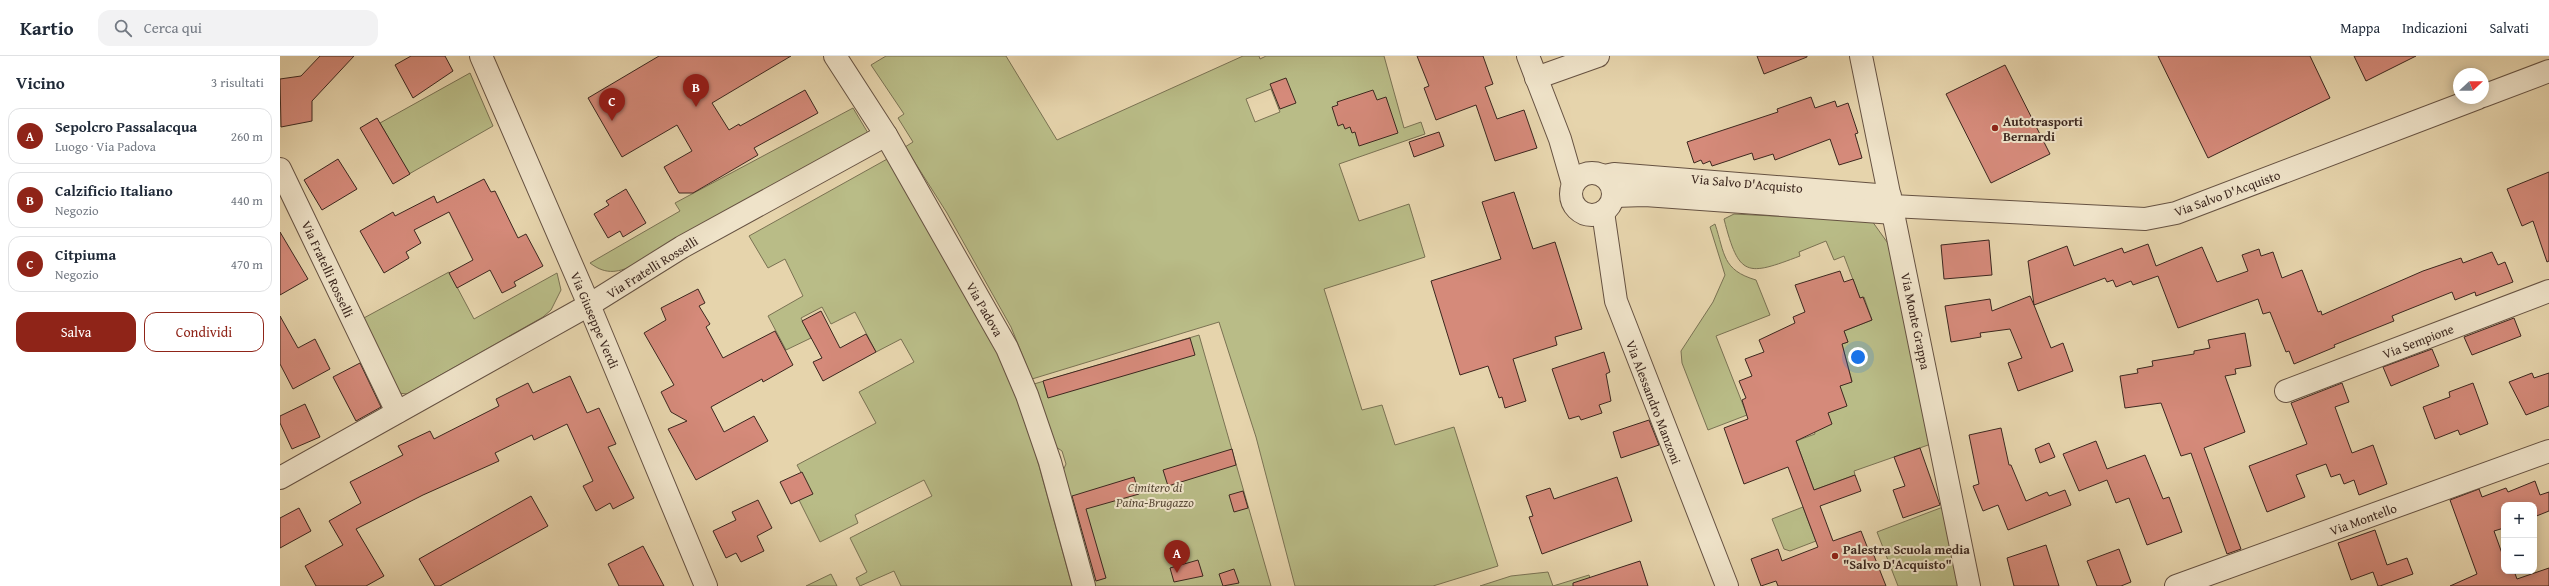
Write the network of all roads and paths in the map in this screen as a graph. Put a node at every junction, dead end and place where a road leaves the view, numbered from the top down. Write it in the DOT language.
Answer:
graph roads {
  1 [pos="481,56"];
  2 [pos="835,56"];
  3 [pos="1528,56"];
  4 [pos="1598,56"];
  5 [pos="1862,56"];
  6 [pos="2549,71"];
  7 [pos="1536,78"];
  8 [pos="2489,94"];
  9 [pos="2462,104"];
  10 [pos="886,135"];
  11 [pos="280,169"];
  12 [pos="1589,177"];
  13 [pos="1608,204"];
  14 [pos="1892,205"];
  15 [pos="2549,291"];
  16 [pos="589,305"];
  17 [pos="2286,391"];
  18 [pos="398,412"];
  19 [pos="2549,451"];
  20 [pos="280,478"];
  21 [pos="706,586"];
  22 [pos="1084,586"];
  23 [pos="1727,586"];
  24 [pos="1969,586"];
  25 [pos="2176,586"];
  1 -- 16 [label="street, Via Giuseppe Verdi"];
  2 -- 10 [label="street, Via Padova"];
  3 -- 7 [label="street"];
  4 -- 7 [label="street"];
  5 -- 14 [label="street, Via Monte Grappa"];
  6 -- 8 [label="street"];
  7 -- 12 [label="street"];
  9 -- 14 [label="street, Via Salvo D'Acquisto"];
  10 -- 16 [label="street, Via Fratelli Rosselli"];
  10 -- 22 [label="street, Via Padova"];
  11 -- 18 [label="street, Via Fratelli Rosselli"];
  12 -- 13 [label="street"];
  12 -- 13 [label="street"];
  12 -- 14 [label="street, Via Salvo D'Acquisto"];
  13 -- 14 [label="street, Via Salvo D'Acquisto"];
  13 -- 23 [label="street, Via Alessandro Manzoni"];
  14 -- 24 [label="street, Via Monte Grappa"];
  15 -- 17 [label="street, Via Sempione"];
  16 -- 18 [label="street, Via Fratelli Rosselli"];
  16 -- 21 [label="street, Via Giuseppe Verdi"];
  18 -- 20 [label="street, Via Fratelli Rosselli"];
  19 -- 25 [label="street, Via Montello"];
}
